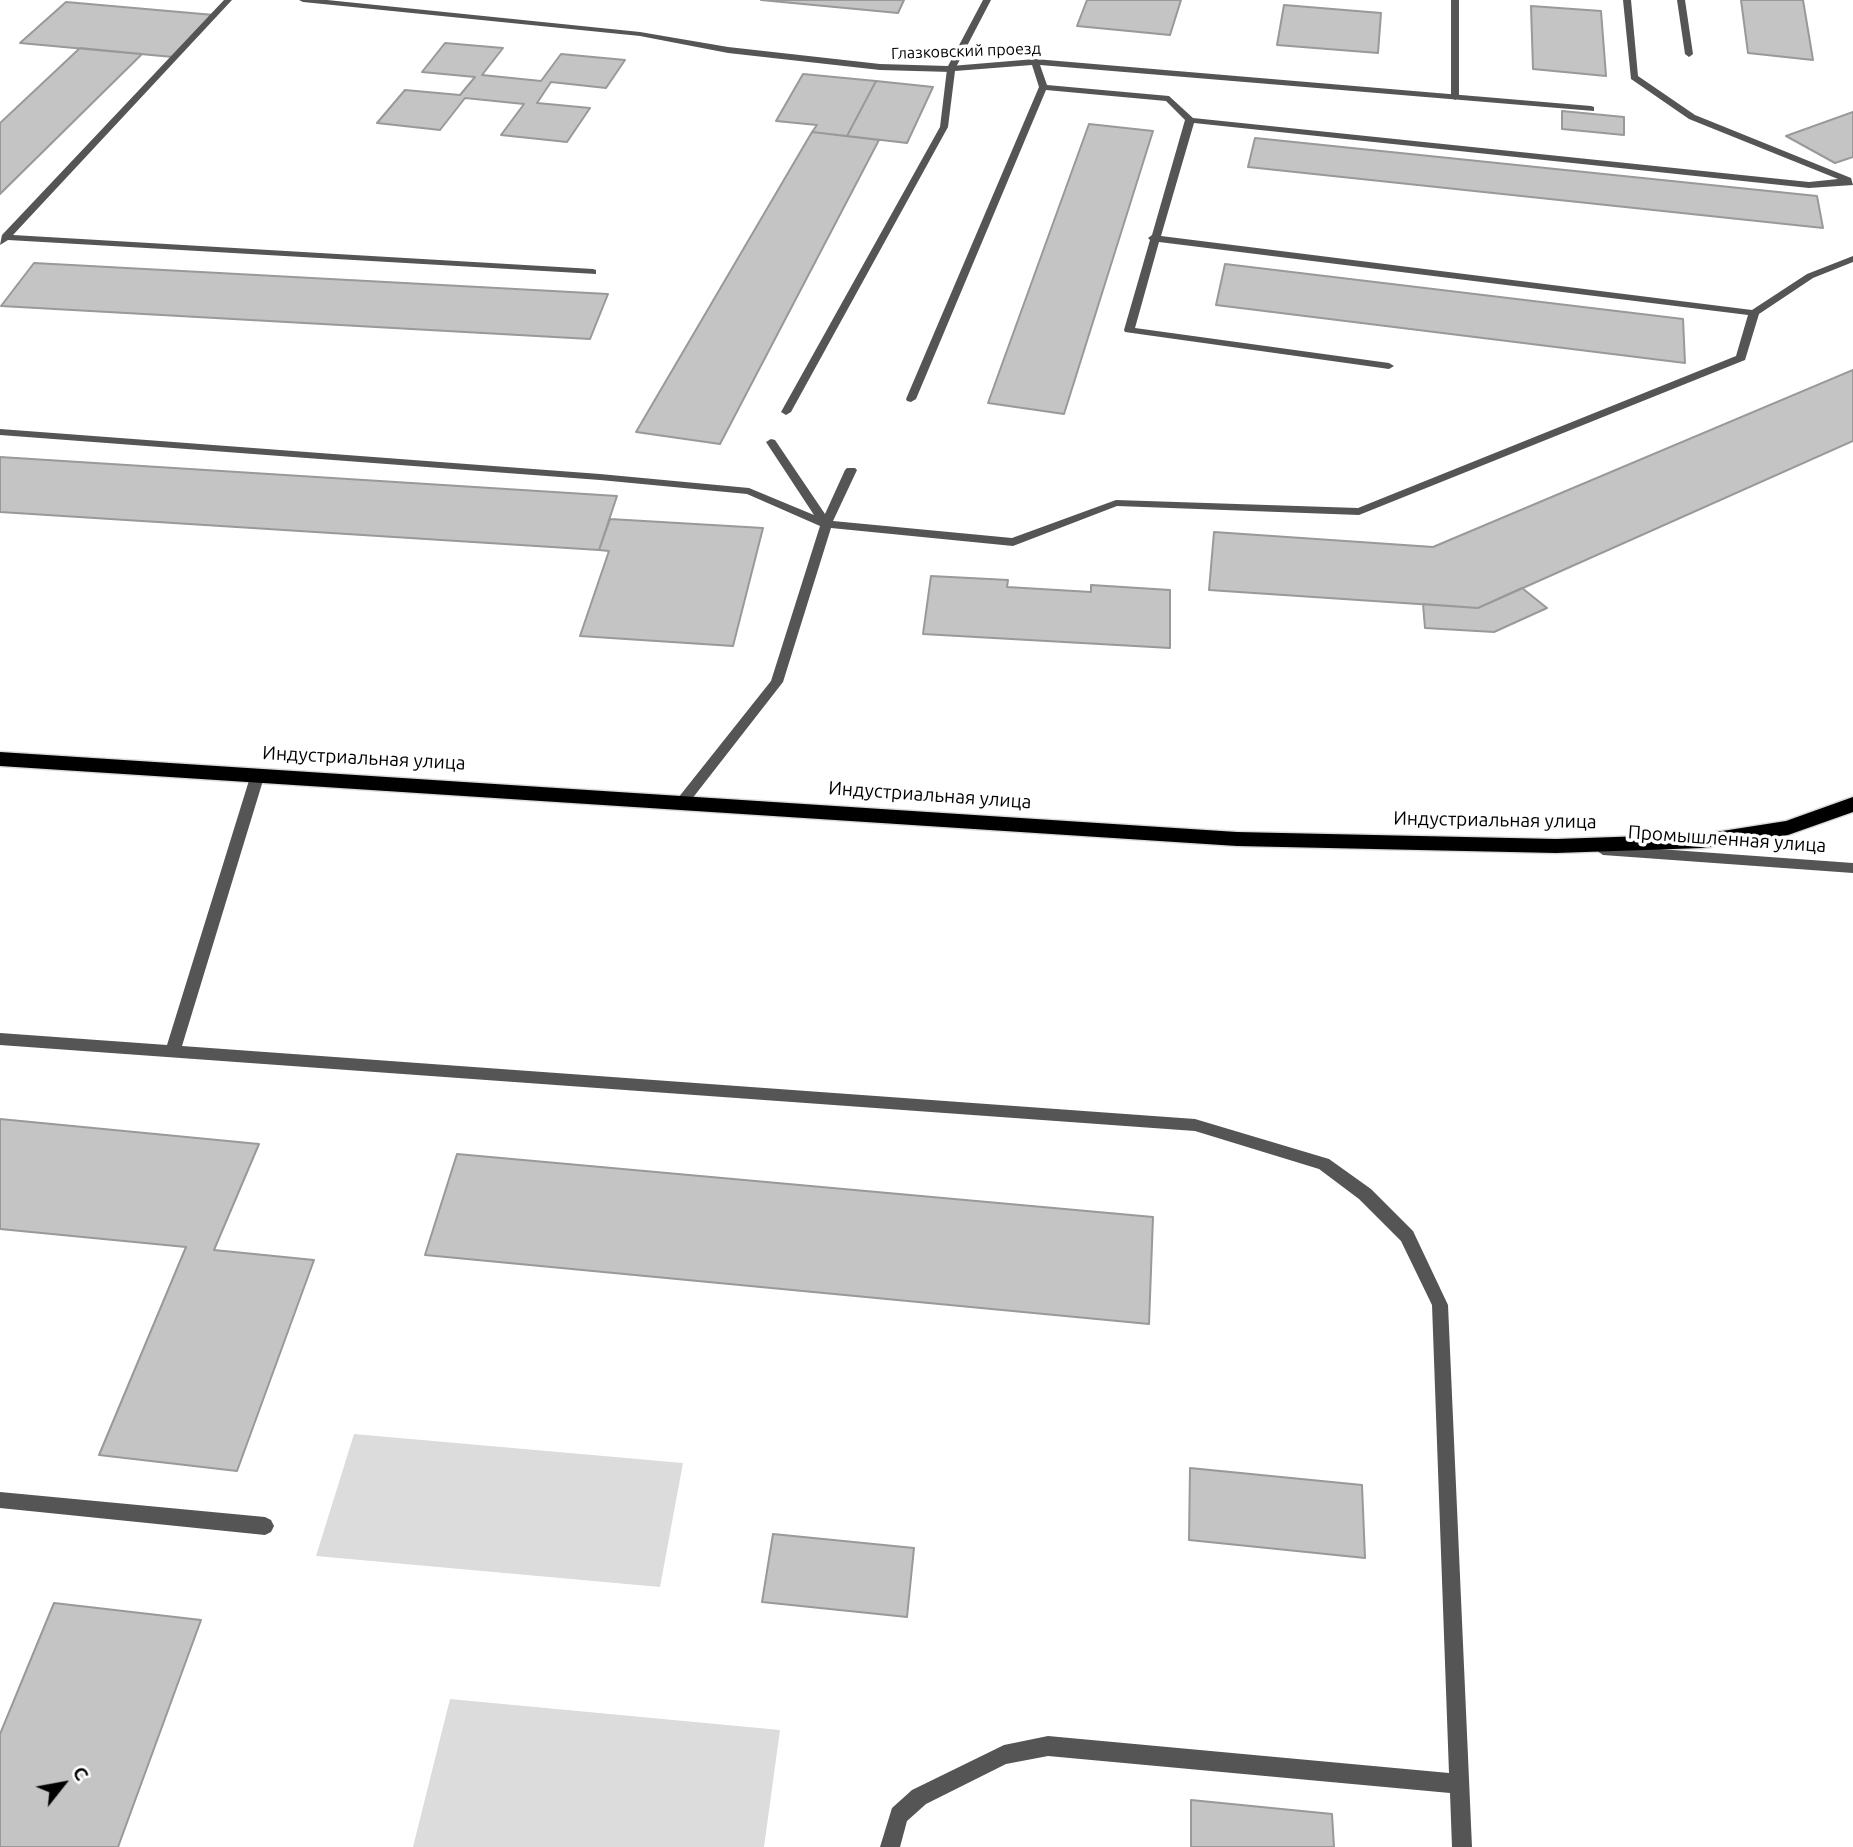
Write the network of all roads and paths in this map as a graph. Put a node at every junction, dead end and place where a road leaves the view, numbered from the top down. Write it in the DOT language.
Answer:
graph roads {
  1 [pos="228,0"];
  2 [pos="303,0"];
  3 [pos="987,0"];
  4 [pos="1455,0"];
  5 [pos="1627,0"];
  6 [pos="1681,0"];
  7 [pos="1689,54"];
  8 [pos="1035,62"];
  9 [pos="951,69"];
  10 [pos="1043,87"];
  11 [pos="1455,97"];
  12 [pos="1591,109"];
  13 [pos="1190,120"];
  14 [pos="1852,181"];
  15 [pos="1153,238"];
  16 [pos="3,240"];
  17 [pos="1853,259"];
  18 [pos="593,272"];
  19 [pos="1754,313"];
  20 [pos="1389,366"];
  21 [pos="911,399"];
  22 [pos="786,412"];
  23 [pos="0,432"];
  24 [pos="771,442"];
  25 [pos="851,470"];
  26 [pos="826,524"];
  27 [pos="0,759"];
  28 [pos="258,774"];
  29 [pos="683,801"];
  30 [pos="1853,804"];
  31 [pos="1556,846"];
  32 [pos="1853,868"];
  33 [pos="0,1039"];
  34 [pos="173,1051"];
  35 [pos="0,1500"];
  36 [pos="265,1526"];
  37 [pos="1459,1784"];
  38 [pos="890,1847"];
  39 [pos="1462,1847"];
  1 -- 16 [label="street"];
  2 -- 9 [label="street, Глазковский проезд"];
  3 -- 9 [label="street"];
  4 -- 11 [label="street"];
  5 -- 14 [label="street"];
  6 -- 7 [label="street"];
  8 -- 9 [label="street, Глазковский проезд"];
  8 -- 10 [label="street"];
  8 -- 11 [label="street, Глазковский проезд"];
  9 -- 22 [label="street"];
  10 -- 13 [label="street"];
  10 -- 21 [label="street"];
  11 -- 12 [label="street, Глазковский проезд"];
  13 -- 14 [label="street"];
  13 -- 15 [label="street"];
  15 -- 19 [label="street"];
  15 -- 20 [label="street"];
  16 -- 18 [label="street"];
  17 -- 19 [label="street"];
  19 -- 26 [label="street"];
  23 -- 26 [label="street"];
  24 -- 26 [label="street"];
  25 -- 26 [label="street"];
  26 -- 29 [label="street"];
  27 -- 28 [label="highway, Индустриальная улица"];
  28 -- 29 [label="highway, Индустриальная улица"];
  28 -- 34 [label="street"];
  29 -- 31 [label="highway, Индустриальная улица"];
  30 -- 31 [label="highway, Индустриальная улица"];
  31 -- 32 [label="street, Промышленная улица"];
  33 -- 34 [label="street"];
  34 -- 37 [label="street"];
  35 -- 36 [label="street"];
  37 -- 38 [label="street"];
  37 -- 39 [label="street"];
}
